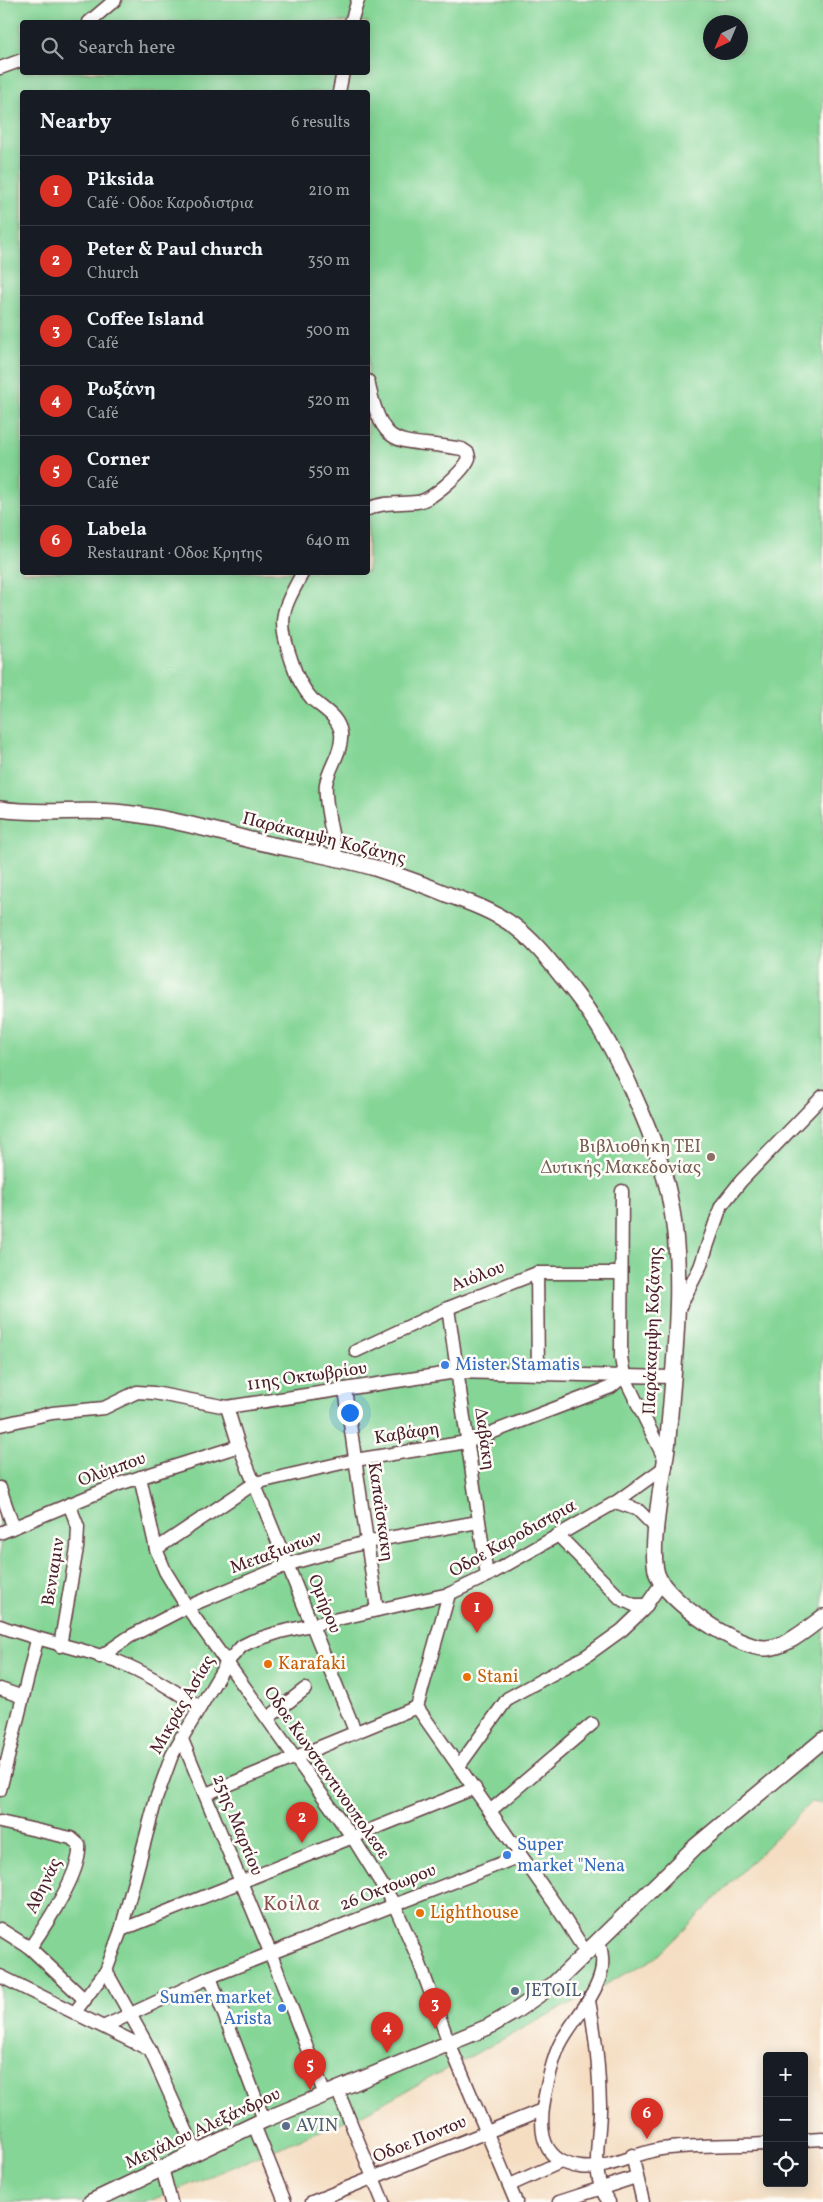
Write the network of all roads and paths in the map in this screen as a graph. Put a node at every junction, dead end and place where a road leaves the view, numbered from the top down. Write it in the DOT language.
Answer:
graph roads {
  1 [pos="115,0"];
  2 [pos="358,0"];
  3 [pos="91,20"];
  4 [pos="352,20"];
  5 [pos="20,61"];
  6 [pos="0,68"];
  7 [pos="342,75"];
  8 [pos="339,90"];
  9 [pos="370,388"];
  10 [pos="370,508"];
  11 [pos="302,575"];
  12 [pos="0,810"];
  13 [pos="338,860"];
  14 [pos="823,1096"];
  15 [pos="622,1191"];
  16 [pos="537,1273"];
  17 [pos="621,1273"];
  18 [pos="448,1308"];
  19 [pos="676,1313"];
  20 [pos="356,1351"];
  21 [pos="456,1372"];
  22 [pos="538,1373"];
  23 [pos="624,1376"];
  24 [pos="673,1377"];
  25 [pos="345,1389"];
  26 [pos="227,1407"];
  27 [pos="0,1425"];
  28 [pos="467,1442"];
  29 [pos="240,1446"];
  30 [pos="355,1460"];
  31 [pos="666,1464"];
  32 [pos="140,1477"];
  33 [pos="255,1483"];
  34 [pos="0,1488"];
  35 [pos="616,1502"];
  36 [pos="69,1504"];
  37 [pos="478,1522"];
  38 [pos="13,1526"];
  39 [pos="657,1529"];
  40 [pos="0,1533"];
  41 [pos="558,1535"];
  42 [pos="366,1542"];
  43 [pos="156,1549"];
  44 [pos="289,1564"];
  45 [pos="487,1576"];
  46 [pos="661,1584"];
  47 [pos="450,1594"];
  48 [pos="647,1605"];
  49 [pos="187,1607"];
  50 [pos="377,1610"];
  51 [pos="823,1617"];
  52 [pos="313,1624"];
  53 [pos="0,1626"];
  54 [pos="37,1640"];
  55 [pos="60,1646"];
  56 [pos="100,1657"];
  57 [pos="227,1662"];
  58 [pos="0,1689"];
  59 [pos="306,1689"];
  60 [pos="23,1697"];
  61 [pos="200,1707"];
  62 [pos="418,1707"];
  63 [pos="268,1718"];
  64 [pos="592,1724"];
  65 [pos="355,1731"];
  66 [pos="181,1738"];
  67 [pos="822,1742"];
  68 [pos="294,1756"];
  69 [pos="459,1766"];
  70 [pos="475,1788"];
  71 [pos="0,1790"];
  72 [pos="206,1794"];
  73 [pos="490,1811"];
  74 [pos="0,1822"];
  75 [pos="353,1838"];
  76 [pos="520,1856"];
  77 [pos="241,1882"];
  78 [pos="394,1904"];
  79 [pos="0,1928"];
  80 [pos="121,1930"];
  81 [pos="599,1941"];
  82 [pos="30,1948"];
  83 [pos="270,1952"];
  84 [pos="587,1954"];
  85 [pos="106,1971"];
  86 [pos="0,1976"];
  87 [pos="210,1977"];
  88 [pos="85,2000"];
  89 [pos="589,2001"];
  90 [pos="75,2012"];
  91 [pos="131,2013"];
  92 [pos="105,2026"];
  93 [pos="449,2043"];
  94 [pos="150,2050"];
  95 [pos="331,2092"];
  96 [pos="542,2110"];
  97 [pos="259,2122"];
  98 [pos="488,2132"];
  99 [pos="823,2139"];
  100 [pos="808,2140"];
  101 [pos="763,2144"];
  102 [pos="196,2152"];
  103 [pos="632,2155"];
  104 [pos="561,2162"];
  105 [pos="162,2168"];
  106 [pos="597,2168"];
  107 [pos="373,2177"];
  108 [pos="636,2177"];
  109 [pos="510,2185"];
  110 [pos="599,2188"];
  111 [pos="91,2202"];
  112 [pos="171,2202"];
  113 [pos="285,2202"];
  114 [pos="312,2202"];
  115 [pos="383,2202"];
  116 [pos="516,2202"];
  117 [pos="559,2202"];
  118 [pos="609,2202"];
  119 [pos="643,2202"];
  1 -- 3 [label="street"];
  2 -- 4 [label="street"];
  5 -- 6 [label="street"];
  7 -- 8 [label="street"];
  9 -- 10 [label="street"];
  11 -- 13 [label="street"];
  12 -- 13 [label="main road, Παράκαμψη Κοζάνης"];
  13 -- 19 [label="main road, Παράκαμψη Κοζάνης"];
  14 -- 19 [label="street"];
  15 -- 17 [label="street"];
  16 -- 17 [label="street, Αιόλου"];
  16 -- 18 [label="street, Αιόλου"];
  16 -- 22 [label="street"];
  17 -- 23 [label="street"];
  18 -- 20 [label="street, Αιόλου"];
  18 -- 21 [label="street, Δαβάκη"];
  19 -- 24 [label="main road, Παράκαμψη Κοζάνης"];
  21 -- 22 [label="street, 11ης Οκτωβρίου"];
  21 -- 25 [label="street, 11ης Οκτωβρίου"];
  21 -- 28 [label="street, Δαβάκη"];
  22 -- 23 [label="street, 11ης Οκτωβρίου"];
  23 -- 24 [label="street"];
  23 -- 28 [label="street, Καβάφη"];
  23 -- 31 [label="street"];
  24 -- 31 [label="main road, Παράκαμψη Κοζάνης"];
  25 -- 26 [label="street, 11ης Οκτωβρίου"];
  25 -- 30 [label="street, Καπαΐσκακη"];
  26 -- 27 [label="street, 11ης Οκτωβρίου"];
  26 -- 29 [label="street, Ομήρου"];
  28 -- 30 [label="street, Καβάφη"];
  28 -- 37 [label="street, Δαβάκη"];
  29 -- 32 [label="street, Ολύμπου"];
  29 -- 33 [label="street, Ομήρου"];
  30 -- 33 [label="street, Καβάφη"];
  30 -- 42 [label="street, Καπαΐσκακη"];
  31 -- 35 [label="street, Oδοε Καροδιστρια"];
  31 -- 39 [label="main road, Παράκαμψη Κοζάνης"];
  32 -- 36 [label="street, Ολύμπου"];
  32 -- 43 [label="street, Oδοε Κωνσταντινουπολεσε"];
  33 -- 43 [label="street, Καβάφη"];
  33 -- 44 [label="street, Ομήρου"];
  34 -- 38 [label="street"];
  35 -- 39 [label="street"];
  35 -- 41 [label="street, Oδοε Καροδιστρια"];
  36 -- 38 [label="street, Ολύμπου"];
  36 -- 55 [label="street, Βενιαμιν"];
  37 -- 42 [label="street, Μεταξιωτων"];
  37 -- 45 [label="street, Δαβάκη"];
  38 -- 40 [label="street, Ολύμπου"];
  39 -- 46 [label="main road, Παράκαμψη Κοζάνης"];
  41 -- 45 [label="street, Oδοε Καροδιστρια"];
  41 -- 48 [label="street"];
  42 -- 44 [label="street, Μεταξιωτων"];
  42 -- 50 [label="street, Καπαΐσκακη"];
  43 -- 49 [label="street, Oδοε Κωνσταντινουπολεσε"];
  44 -- 49 [label="street, Μεταξιωτων"];
  44 -- 52 [label="street, Ομήρου"];
  45 -- 47 [label="street, Oδοε Καροδιστρια"];
  46 -- 48 [label="street"];
  46 -- 51 [label="main road"];
  47 -- 50 [label="street, Μικράς Ασίας"];
  47 -- 62 [label="street, Oδοε Καροδιστρια"];
  48 -- 69 [label="street"];
  49 -- 56 [label="street, Μεταξιωτων"];
  49 -- 57 [label="street, Oδοε Κωνσταντινουπολεσε"];
  50 -- 52 [label="street, Μικράς Ασίας"];
  52 -- 57 [label="street, Μικράς Ασίας"];
  52 -- 65 [label="street, Ομήρου"];
  53 -- 54 [label="street"];
  54 -- 55 [label="street"];
  54 -- 60 [label="street"];
  55 -- 56 [label="street"];
  56 -- 61 [label="street"];
  57 -- 61 [label="street, Μικράς Ασίας"];
  57 -- 63 [label="street, Oδοε Κωνσταντινουπολεσε"];
  58 -- 60 [label="street"];
  59 -- 63 [label="street"];
  60 -- 71 [label="street"];
  61 -- 66 [label="street, Μικράς Ασίας"];
  62 -- 65 [label="street"];
  62 -- 69 [label="street"];
  63 -- 68 [label="street, Oδοε Κωνσταντινουπολεσε"];
  64 -- 73 [label="street"];
  65 -- 68 [label="street"];
  66 -- 72 [label="street, 25ης Μαρτίου"];
  66 -- 80 [label="street, Μικράς Ασίας"];
  67 -- 81 [label="main road, Μεγάλου Αλεξάνδρου"];
  68 -- 72 [label="street"];
  68 -- 75 [label="street, Oδοε Κωνσταντινουπολεσε"];
  69 -- 70 [label="street"];
  70 -- 73 [label="street"];
  70 -- 75 [label="street"];
  72 -- 77 [label="street, 25ης Μαρτίου"];
  73 -- 76 [label="street"];
  74 -- 82 [label="street, Αθηνάς"];
  75 -- 77 [label="street"];
  75 -- 78 [label="street, Oδοε Κωνσταντινουπολεσε"];
  76 -- 78 [label="street, 26 Οκτοωρου"];
  76 -- 84 [label="street"];
  77 -- 80 [label="street"];
  77 -- 83 [label="street, 25ης Μαρτίου"];
  78 -- 83 [label="street, 26 Οκτοωρου"];
  78 -- 93 [label="street, Oδοε Κωνσταντινουπολεσε"];
  79 -- 82 [label="street"];
  80 -- 85 [label="street, Μικράς Ασίας"];
  81 -- 84 [label="main road, Μεγάλου Αλεξάνδρου"];
  81 -- 89 [label="street"];
  82 -- 88 [label="street"];
  83 -- 87 [label="street, 26 Οκτοωρου"];
  83 -- 95 [label="street, 25ης Μαρτίου"];
  84 -- 93 [label="main road, Μεγάλου Αλεξάνδρου"];
  85 -- 88 [label="street, Μικράς Ασίας"];
  85 -- 91 [label="street"];
  86 -- 90 [label="street"];
  87 -- 91 [label="street, 26 Οκτοωρου"];
  87 -- 97 [label="street"];
  88 -- 90 [label="street, Μικράς Ασίας"];
  89 -- 96 [label="street"];
  89 -- 106 [label="street"];
  90 -- 92 [label="street"];
  91 -- 92 [label="street, 26 Οκτοωρου"];
  91 -- 94 [label="street"];
  92 -- 94 [label="street"];
  93 -- 95 [label="main road, Μεγάλου Αλεξάνδρου"];
  93 -- 98 [label="street, Oδοε Κωνσταντινουπολεσε"];
  94 -- 102 [label="street"];
  95 -- 97 [label="main road, Μεγάλου Αλεξάνδρου"];
  95 -- 107 [label="street, 25ης Μαρτίου"];
  96 -- 98 [label="street, Oδοε Ποντου"];
  96 -- 104 [label="street"];
  97 -- 102 [label="main road, Μεγάλου Αλεξάνδρου"];
  97 -- 113 [label="street"];
  98 -- 107 [label="street, Oδοε Ποντου"];
  98 -- 109 [label="street, Oδοε Κωνσταντινουπολεσε"];
  99 -- 100 [label="street"];
  101 -- 103 [label="street"];
  102 -- 105 [label="main road, Μεγάλου Αλεξάνδρου"];
  103 -- 106 [label="street"];
  103 -- 108 [label="street"];
  104 -- 106 [label="street"];
  104 -- 109 [label="street"];
  105 -- 111 [label="main road, Μεγάλου Αλεξάνδρου"];
  105 -- 112 [label="street"];
  106 -- 110 [label="street"];
  107 -- 114 [label="street, Oδοε Ποντου"];
  107 -- 115 [label="street, 25ης Μαρτίου"];
  108 -- 110 [label="street"];
  108 -- 119 [label="street"];
  109 -- 116 [label="street, Oδοε Κωνσταντινουπολεσε"];
  110 -- 117 [label="street"];
  110 -- 118 [label="street"];
}
